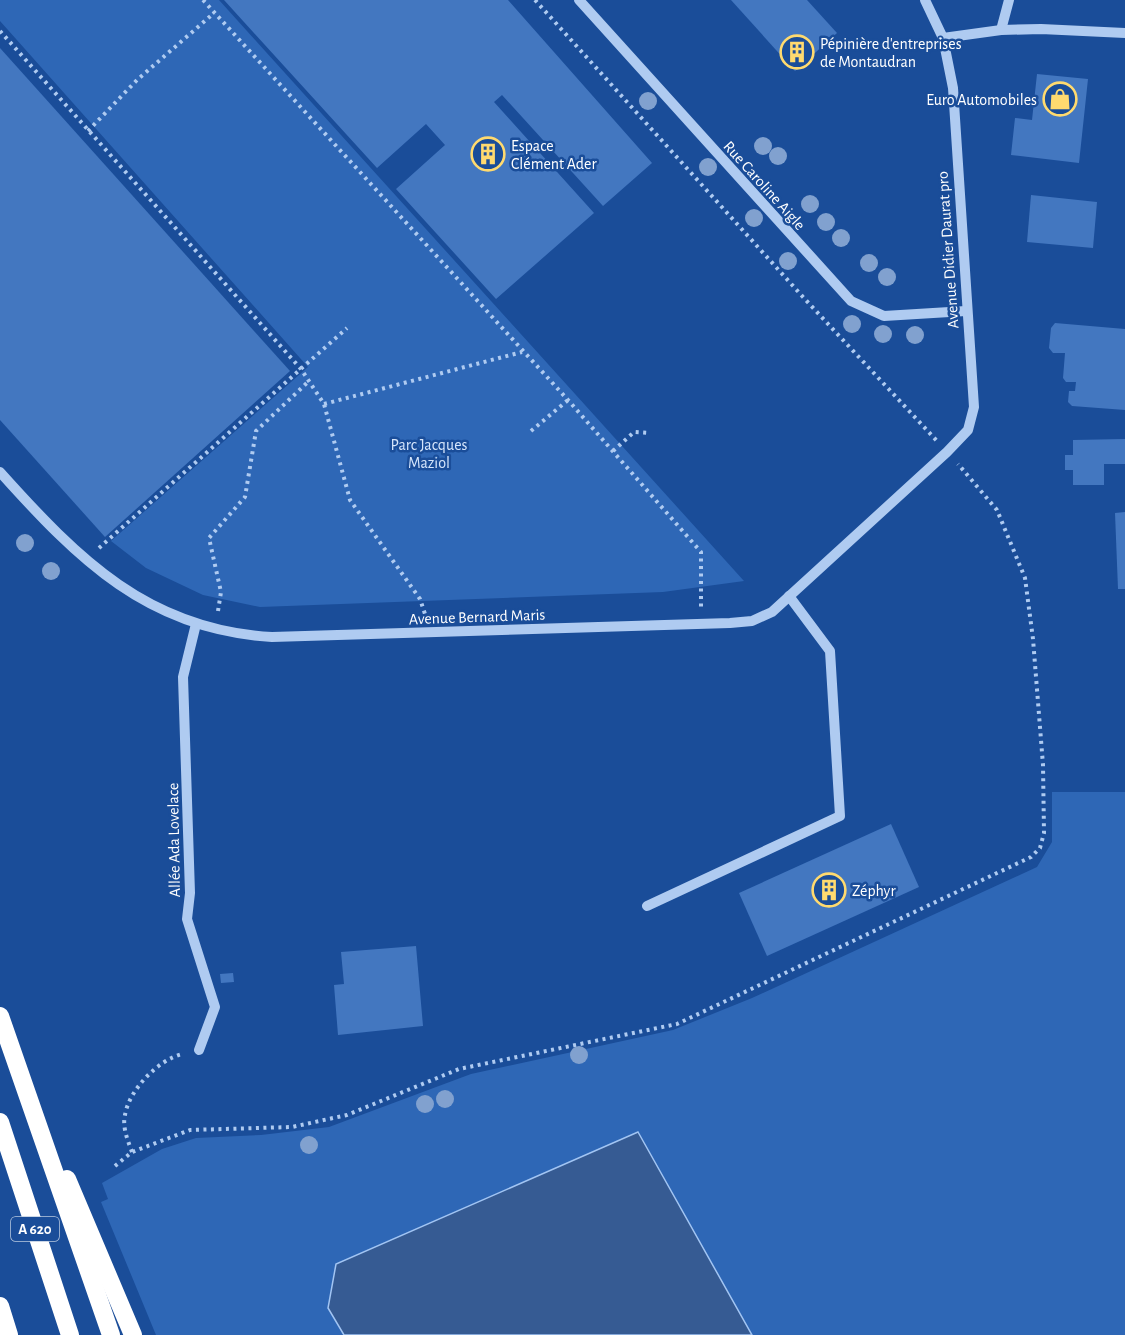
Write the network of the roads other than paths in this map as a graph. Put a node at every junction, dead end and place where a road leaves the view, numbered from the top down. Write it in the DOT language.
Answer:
graph roads {
  1 [pos="579,0"];
  2 [pos="926,0"];
  3 [pos="1009,0"];
  4 [pos="1001,30"];
  5 [pos="1125,33"];
  6 [pos="943,38"];
  7 [pos="966,311"];
  8 [pos="947,452"];
  9 [pos="0,472"];
  10 [pos="789,596"];
  11 [pos="196,624"];
  12 [pos="647,906"];
  13 [pos="0,1016"];
  14 [pos="199,1050"];
  15 [pos="0,1122"];
  16 [pos="41,1131"];
  17 [pos="0,1306"];
  18 [pos="9,1335"];
  19 [pos="70,1335"];
  20 [pos="111,1335"];
  21 [pos="133,1335"];
  1 -- 7 [label="street, Rue Caroline Aigle"];
  2 -- 6 [label="street, Avenue Didier Daurat pro"];
  3 -- 4 [label="street"];
  4 -- 5 [label="street"];
  4 -- 6 [label="street"];
  6 -- 7 [label="street, Avenue Didier Daurat pro"];
  7 -- 8 [label="street, Avenue Didier Daurat pro"];
  8 -- 10 [label="street, Avenue Bernard Maris"];
  9 -- 11 [label="street, Avenue Bernard Maris"];
  10 -- 11 [label="street, Avenue Bernard Maris"];
  10 -- 12 [label="street"];
  11 -- 14 [label="street, Allée Ada Lovelace"];
  13 -- 16 [label="highway"];
  15 -- 19 [label="highway, A 620"];
  16 -- 20 [label="highway"];
  16 -- 21 [label="highway"];
  17 -- 18 [label="highway"];
}
